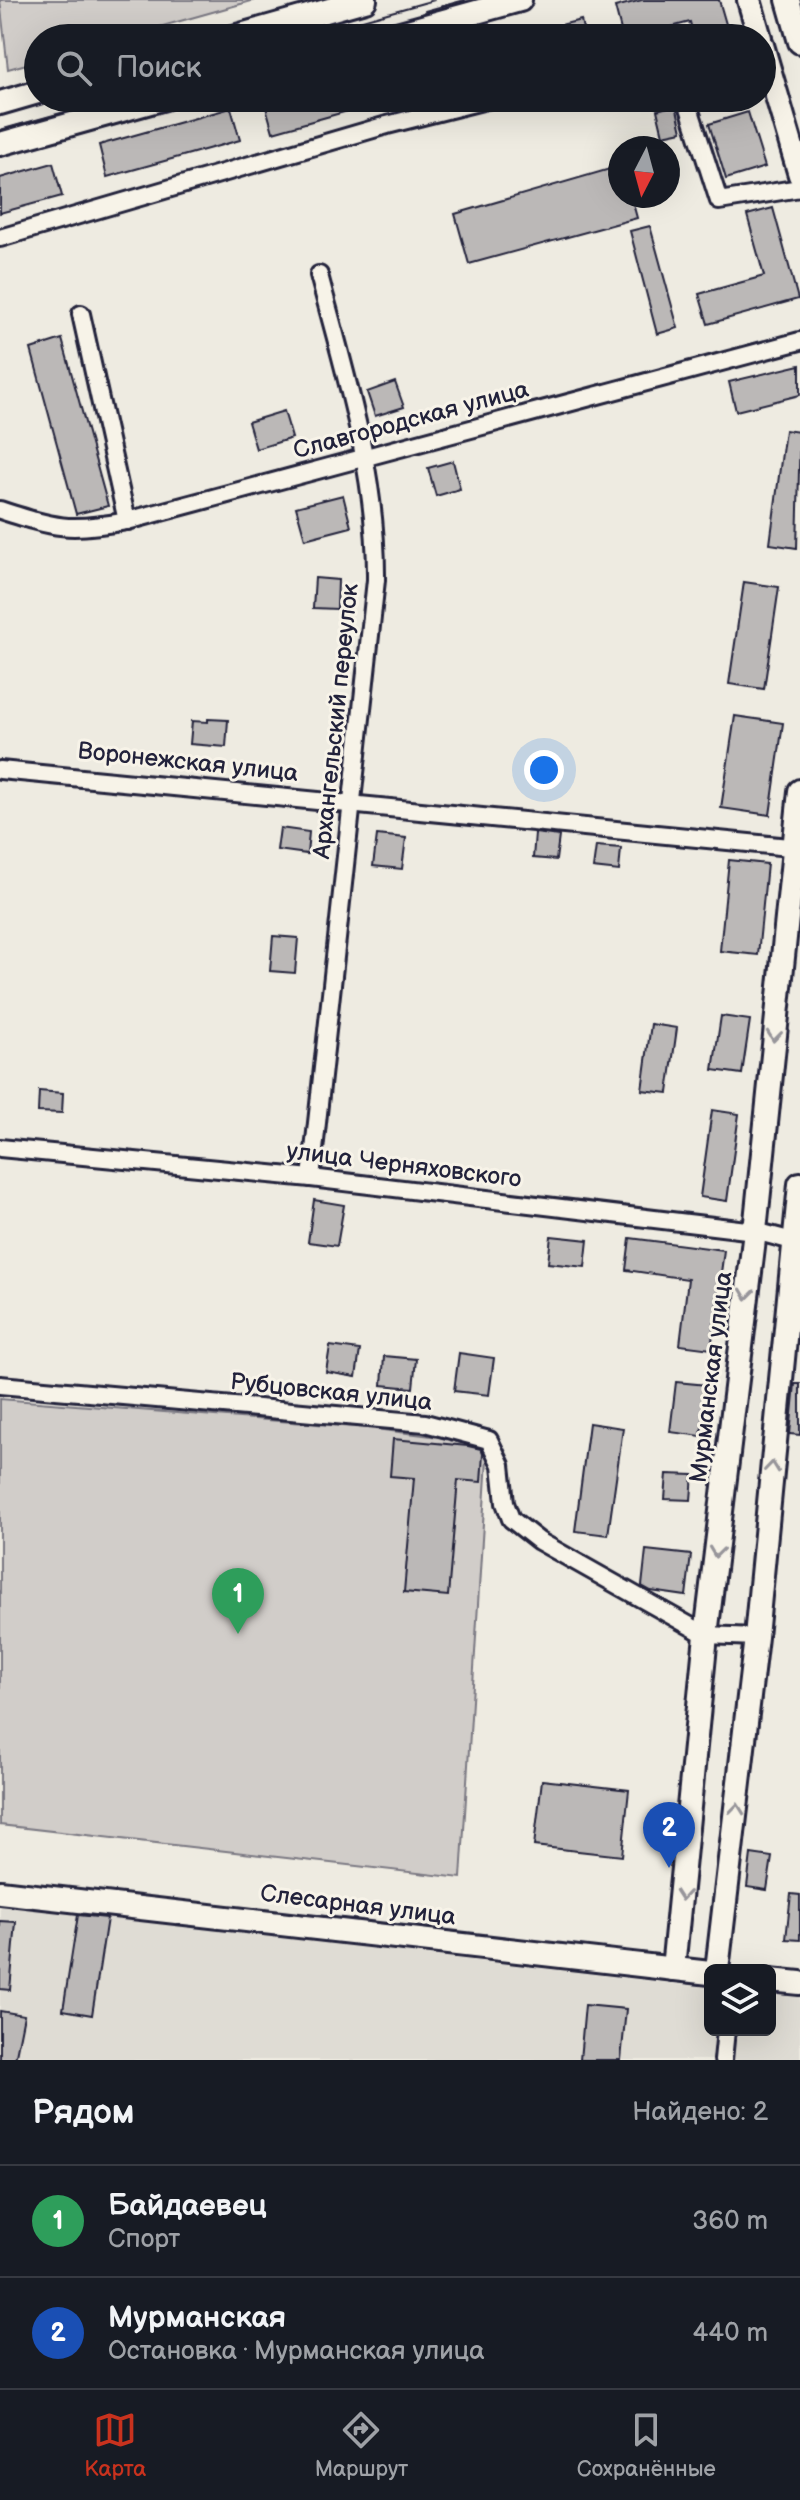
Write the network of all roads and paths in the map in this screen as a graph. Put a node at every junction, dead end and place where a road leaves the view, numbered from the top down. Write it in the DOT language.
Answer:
graph roads {
  1 [pos="365,0"];
  2 [pos="520,0"];
  3 [pos="749,0"];
  4 [pos="788,0"];
  5 [pos="280,24"];
  6 [pos="445,24"];
  7 [pos="756,24"];
  8 [pos="800,42"];
  9 [pos="776,93"];
  10 [pos="24,96"];
  11 [pos="0,103"];
  12 [pos="115,112"];
  13 [pos="412,112"];
  14 [pos="690,112"];
  15 [pos="0,144"];
  16 [pos="800,175"];
  17 [pos="800,188"];
  18 [pos="0,238"];
  19 [pos="319,275"];
  20 [pos="81,314"];
  21 [pos="800,341"];
  22 [pos="367,457"];
  23 [pos="0,510"];
  24 [pos="127,521"];
  25 [pos="0,770"];
  26 [pos="800,791"];
  27 [pos="352,803"];
  28 [pos="797,847"];
  29 [pos="0,1148"];
  30 [pos="311,1178"];
  31 [pos="800,1184"];
  32 [pos="755,1231"];
  33 [pos="797,1243"];
  34 [pos="0,1385"];
  35 [pos="706,1635"];
  36 [pos="756,1637"];
  37 [pos="0,1892"];
  38 [pos="718,1964"];
  39 [pos="673,1969"];
  40 [pos="704,1972"];
  41 [pos="776,1981"];
  42 [pos="800,1983"];
  43 [pos="725,2036"];
  44 [pos="723,2060"];
  1 -- 5 [label="main road"];
  2 -- 6 [label="main road"];
  3 -- 7 [label="main road"];
  4 -- 8 [label="main road"];
  9 -- 16 [label="main road"];
  10 -- 11 [label="main road"];
  12 -- 15 [label="main road"];
  13 -- 18 [label="street"];
  14 -- 17 [label="street"];
  19 -- 22 [label="street, Архангельский переулок"];
  20 -- 24 [label="street"];
  21 -- 22 [label="street, Славгородская улица"];
  22 -- 24 [label="street, Славгородская улица"];
  22 -- 27 [label="street, Архангельский переулок"];
  23 -- 24 [label="street, Славгородская улица"];
  25 -- 27 [label="street, Воронежская улица"];
  26 -- 28 [label="main road, Мурманская улица"];
  27 -- 28 [label="street, Воронежская улица"];
  27 -- 30 [label="street, Архангельский переулок"];
  28 -- 32 [label="main road, Мурманская улица, one-way"];
  29 -- 30 [label="street, улица Черняховского"];
  30 -- 32 [label="street, улица Черняховского"];
  31 -- 33 [label="main road"];
  32 -- 33 [label="street, улица Черняховского"];
  32 -- 35 [label="main road, Мурманская улица, one-way"];
  36 -- 33 [label="main road, one-way"];
  34 -- 35 [label="street, Рубцовская улица"];
  35 -- 36 [label="street, Рубцовская улица"];
  35 -- 39 [label="main road, Мурманская улица, one-way"];
  38 -- 36 [label="main road, one-way"];
  37 -- 39 [label="main road, Слесарная улица"];
  39 -- 40 [label="main road, Слесарная улица"];
  41 -- 42 [label="main road"];
  43 -- 44 [label="street"];
}
